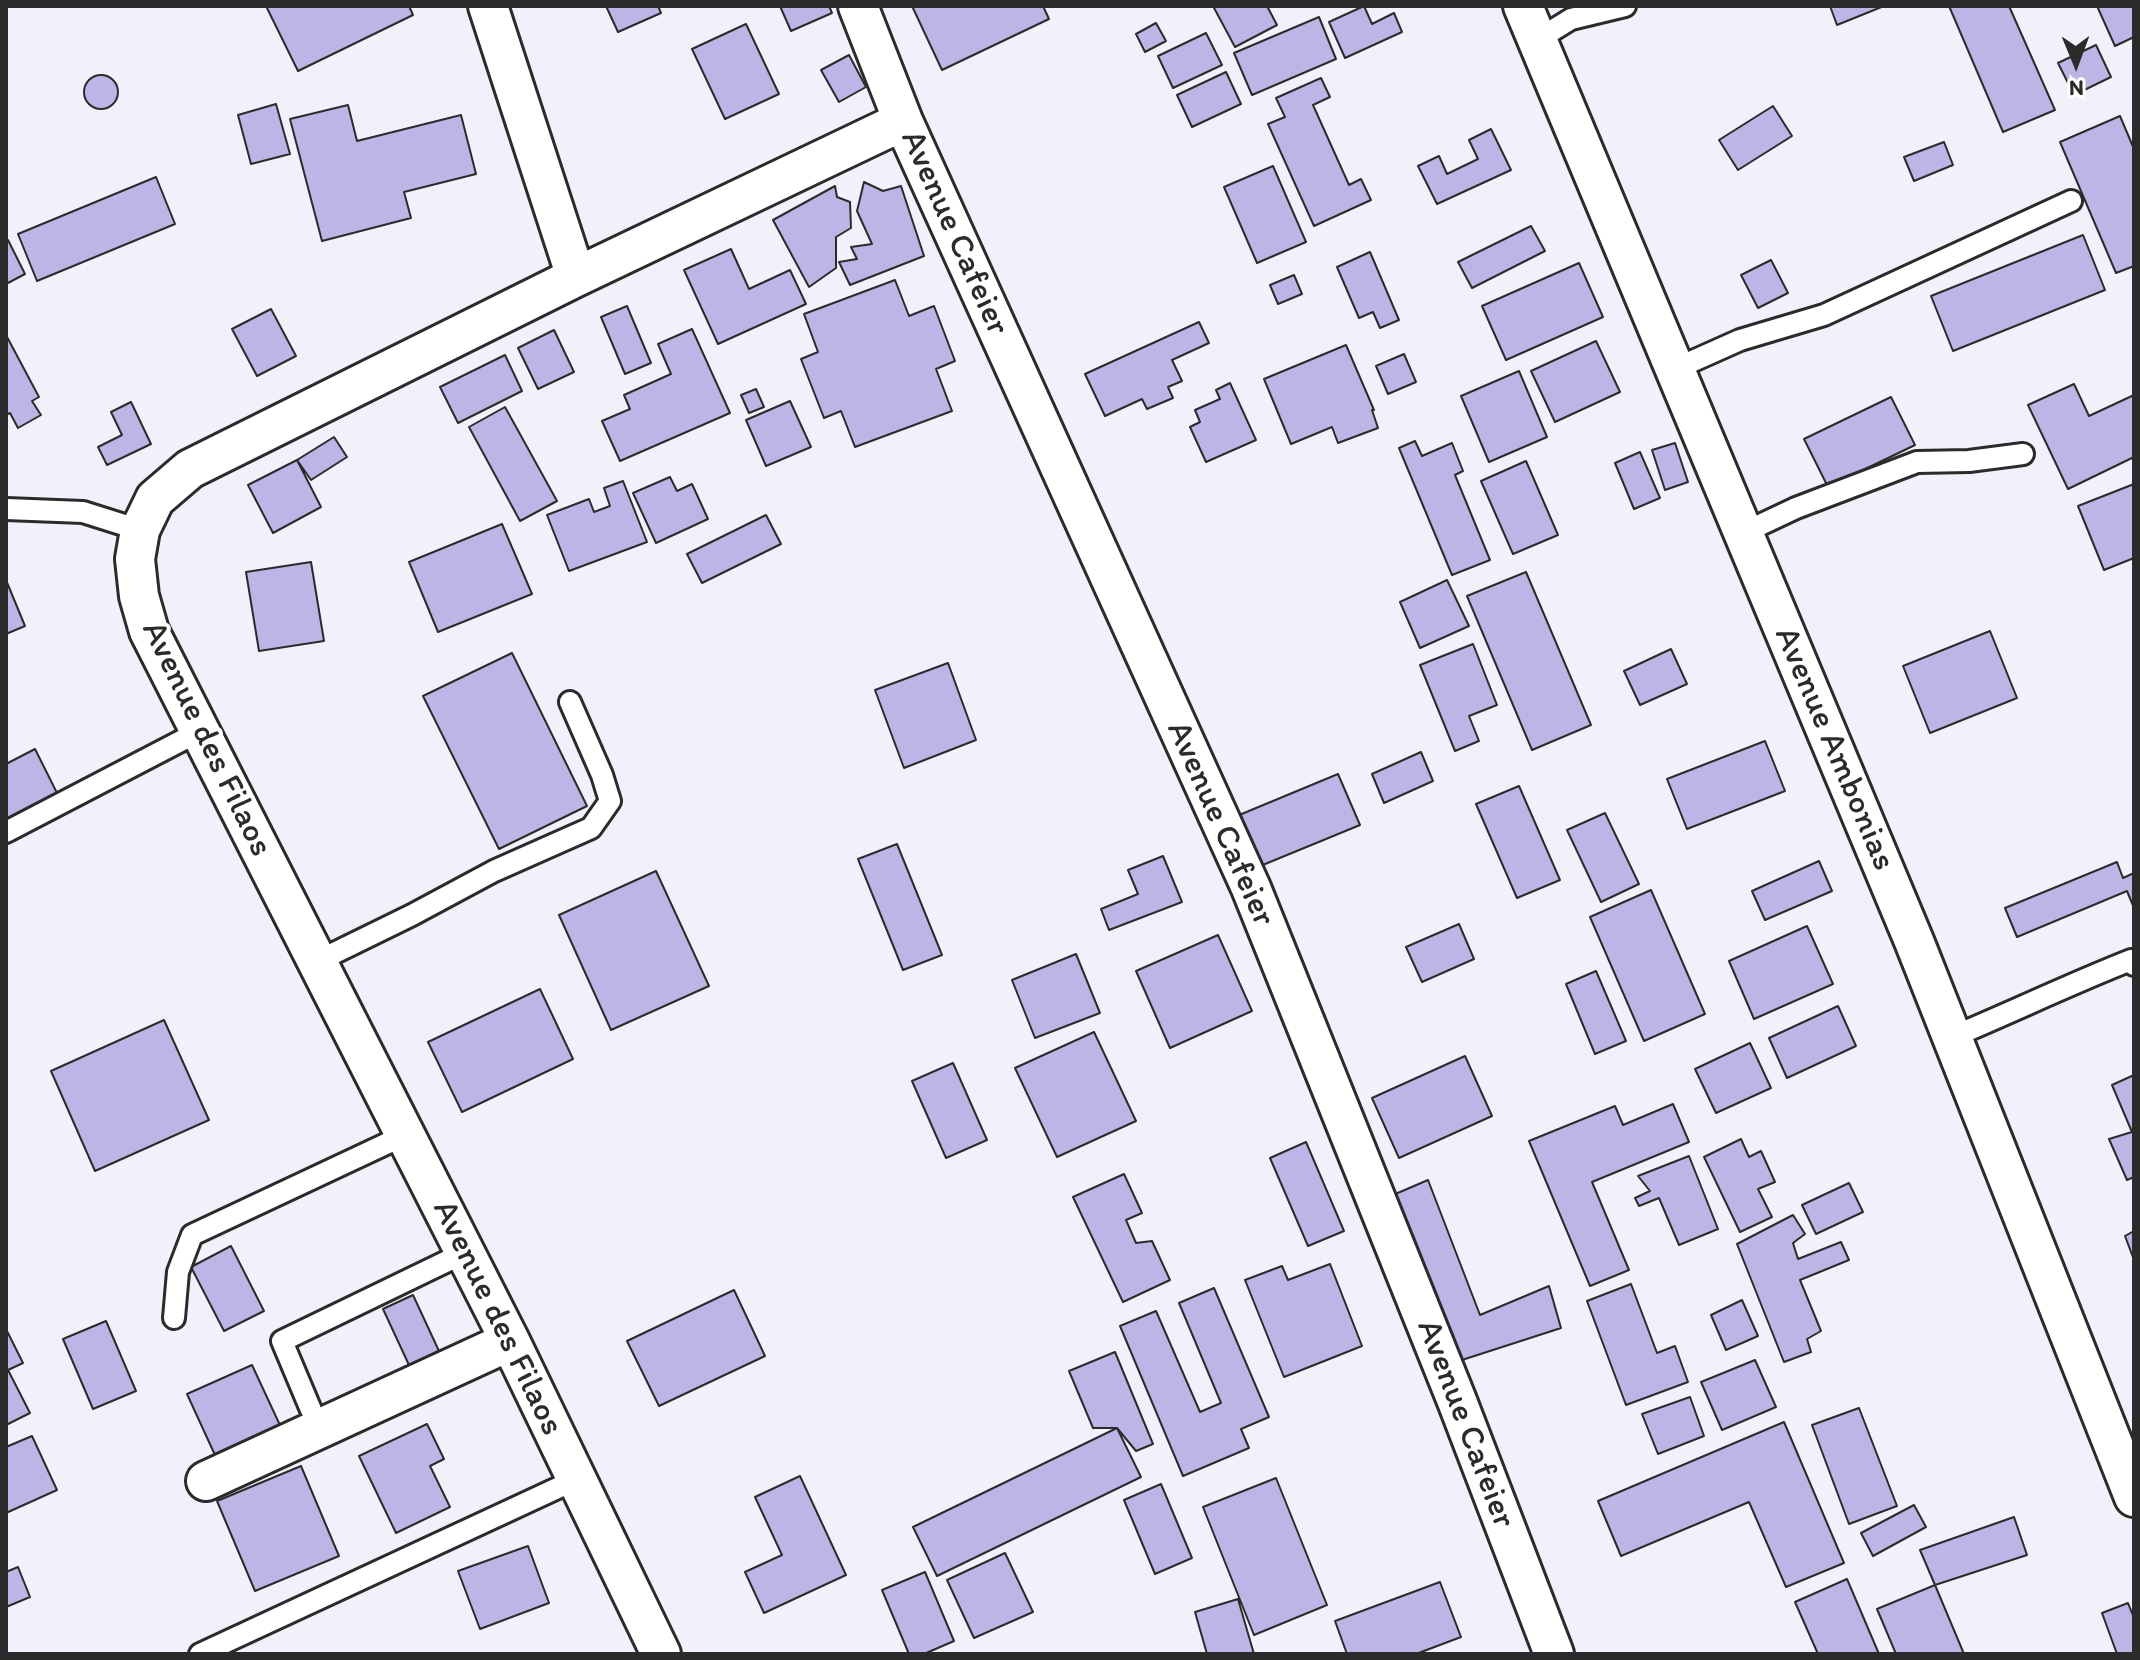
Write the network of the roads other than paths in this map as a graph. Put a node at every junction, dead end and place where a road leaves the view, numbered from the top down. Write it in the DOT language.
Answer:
graph roads {
  1 [pos="488,6"];
  2 [pos="858,6"];
  3 [pos="1625,6"];
  4 [pos="1530,23"];
  5 [pos="903,121"];
  6 [pos="2071,201"];
  7 [pos="576,277"];
  8 [pos="1675,369"];
  9 [pos="2023,454"];
  10 [pos="6,509"];
  11 [pos="140,530"];
  12 [pos="1743,533"];
  13 [pos="570,702"];
  14 [pos="200,731"];
  15 [pos="6,832"];
  16 [pos="316,962"];
  17 [pos="2134,965"];
  18 [pos="1952,1037"];
  19 [pos="405,1135"];
  20 [pos="466,1252"];
  21 [pos="174,1318"];
  22 [pos="510,1341"];
  23 [pos="311,1410"];
  24 [pos="577,1479"];
  25 [pos="206,1481"];
  26 [pos="2134,1497"];
  27 [pos="200,1654"];
  28 [pos="661,1654"];
  29 [pos="1554,1654"];
  1 -- 7 [label="street"];
  2 -- 5 [label="street, Avenue Cafeier"];
  3 -- 4 [label="lane"];
  4 -- 8 [label="street, Avenue Ambonias"];
  5 -- 7 [label="street, Avenue des Filaos"];
  5 -- 29 [label="street, Avenue Cafeier"];
  6 -- 8 [label="lane"];
  7 -- 11 [label="street, Avenue des Filaos"];
  8 -- 12 [label="street, Avenue Ambonias"];
  9 -- 12 [label="lane"];
  10 -- 11 [label="lane"];
  11 -- 14 [label="street, Avenue des Filaos"];
  12 -- 18 [label="street, Avenue Ambonias"];
  13 -- 16 [label="lane"];
  14 -- 15 [label="lane"];
  14 -- 16 [label="street, Avenue des Filaos"];
  16 -- 19 [label="street, Avenue des Filaos"];
  17 -- 18 [label="lane"];
  18 -- 26 [label="street, Avenue Ambonias"];
  19 -- 20 [label="street, Avenue des Filaos"];
  19 -- 21 [label="lane"];
  20 -- 22 [label="street, Avenue des Filaos"];
  20 -- 23 [label="lane"];
  22 -- 24 [label="street, Avenue des Filaos"];
  22 -- 25 [label="street"];
  24 -- 27 [label="lane"];
  24 -- 28 [label="street, Avenue des Filaos"];
}
